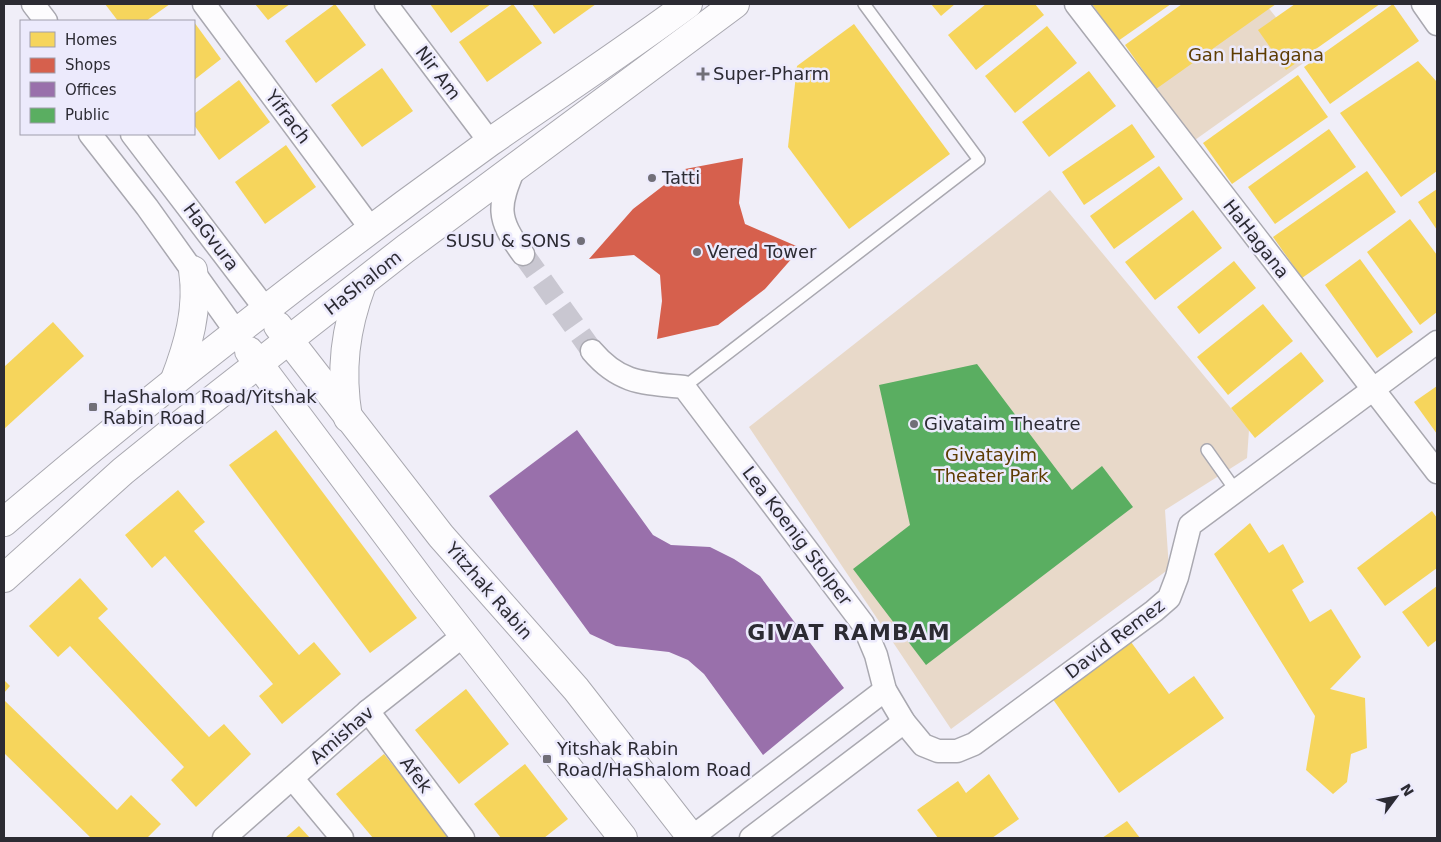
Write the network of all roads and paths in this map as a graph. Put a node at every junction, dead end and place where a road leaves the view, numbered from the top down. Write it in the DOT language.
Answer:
graph roads {
  1 [pos="24,4"];
  2 [pos="33,4"];
  3 [pos="204,4"];
  4 [pos="386,4"];
  5 [pos="688,4"];
  6 [pos="734,4"];
  7 [pos="864,4"];
  8 [pos="1076,4"];
  9 [pos="1423,4"];
  10 [pos="31,20"];
  11 [pos="45,20"];
  12 [pos="1437,24"];
  13 [pos="91,135"];
  14 [pos="133,135"];
  15 [pos="490,142"];
  16 [pos="515,166"];
  17 [pos="372,230"];
  18 [pos="523,254"];
  19 [pos="192,270"];
  20 [pos="362,284"];
  21 [pos="267,311"];
  22 [pos="237,333"];
  23 [pos="289,341"];
  24 [pos="1437,342"];
  25 [pos="592,351"];
  26 [pos="259,365"];
  27 [pos="174,382"];
  28 [pos="684,387"];
  29 [pos="1372,390"];
  30 [pos="348,420"];
  31 [pos="1208,450"];
  32 [pos="1437,472"];
  33 [pos="1236,491"];
  34 [pos="4,522"];
  35 [pos="4,578"];
  36 [pos="464,635"];
  37 [pos="884,690"];
  38 [pos="368,711"];
  39 [pos="904,722"];
  40 [pos="292,778"];
  41 [pos="224,838"];
  42 [pos="342,838"];
  43 [pos="463,838"];
  44 [pos="623,838"];
  45 [pos="692,838"];
  46 [pos="751,838"];
  1 -- 10 [label="street"];
  2 -- 11 [label="street"];
  3 -- 17 [label="street, Yifrach"];
  4 -- 15 [label="street, Nir Am"];
  5 -- 15 [label="main road, HaShalom"];
  6 -- 16 [label="main road, HaShalom"];
  7 -- 28 [label="lane"];
  8 -- 29 [label="street, HaHagana"];
  9 -- 12 [label="street"];
  13 -- 19 [label="street, HaGvura"];
  14 -- 21 [label="street, HaGvura"];
  15 -- 17 [label="main road, HaShalom"];
  16 -- 18 [label="street"];
  16 -- 20 [label="main road, HaShalom"];
  17 -- 21 [label="main road, HaShalom"];
  19 -- 22 [label="street, HaGvura"];
  19 -- 27 [label="main road"];
  20 -- 23 [label="main road, HaShalom"];
  20 -- 30 [label="main road"];
  21 -- 22 [label="main road, HaShalom"];
  21 -- 23 [label="main road, HaGvura"];
  22 -- 26 [label="main road"];
  22 -- 27 [label="main road, HaShalom"];
  23 -- 26 [label="main road, HaShalom"];
  23 -- 30 [label="main road, Yitzhak Rabin"];
  24 -- 29 [label="street, David Remez"];
  25 -- 28 [label="street"];
  26 -- 35 [label="main road, HaShalom"];
  26 -- 36 [label="main road"];
  27 -- 34 [label="main road, HaShalom"];
  28 -- 37 [label="street, Lea Koenig Stolper"];
  29 -- 32 [label="street, HaHagana"];
  29 -- 33 [label="street, David Remez"];
  30 -- 45 [label="main road, Yitzhak Rabin"];
  31 -- 33 [label="lane"];
  33 -- 39 [label="street, David Remez"];
  36 -- 38 [label="street, Amishav"];
  36 -- 44 [label="main road"];
  37 -- 39 [label="street, Lea Koenig Stolper"];
  37 -- 45 [label="street"];
  38 -- 40 [label="street, Amishav"];
  38 -- 43 [label="street, Afek"];
  39 -- 46 [label="street"];
  40 -- 41 [label="street, Amishav"];
  40 -- 42 [label="street"];
}
